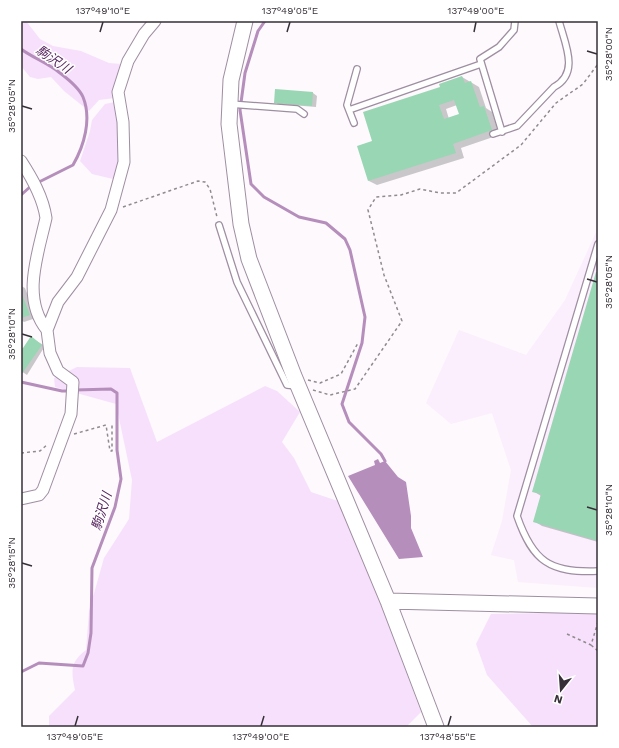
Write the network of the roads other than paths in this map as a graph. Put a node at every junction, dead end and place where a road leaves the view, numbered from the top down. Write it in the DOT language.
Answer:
graph roads {
  1 [pos="155,21"];
  2 [pos="245,21"];
  3 [pos="515,21"];
  4 [pos="559,21"];
  5 [pos="481,64"];
  6 [pos="357,69"];
  7 [pos="232,104"];
  8 [pos="349,110"];
  9 [pos="304,114"];
  10 [pos="354,123"];
  11 [pos="502,132"];
  12 [pos="493,134"];
  13 [pos="21,161"];
  14 [pos="219,225"];
  15 [pos="598,244"];
  16 [pos="47,330"];
  17 [pos="297,381"];
  18 [pos="21,499"];
  19 [pos="598,571"];
  20 [pos="388,601"];
  21 [pos="598,606"];
  22 [pos="436,727"];
  1 -- 16 [label="street"];
  2 -- 7 [label="street"];
  3 -- 5 [label="lane"];
  4 -- 11 [label="lane"];
  5 -- 8 [label="lane"];
  5 -- 11 [label="lane"];
  6 -- 8 [label="lane"];
  7 -- 9 [label="lane"];
  7 -- 17 [label="street"];
  8 -- 10 [label="lane"];
  11 -- 12 [label="lane"];
  13 -- 16 [label="street"];
  14 -- 17 [label="lane"];
  15 -- 19 [label="lane"];
  16 -- 18 [label="street"];
  17 -- 20 [label="street"];
  20 -- 21 [label="street"];
  20 -- 22 [label="street"];
}
